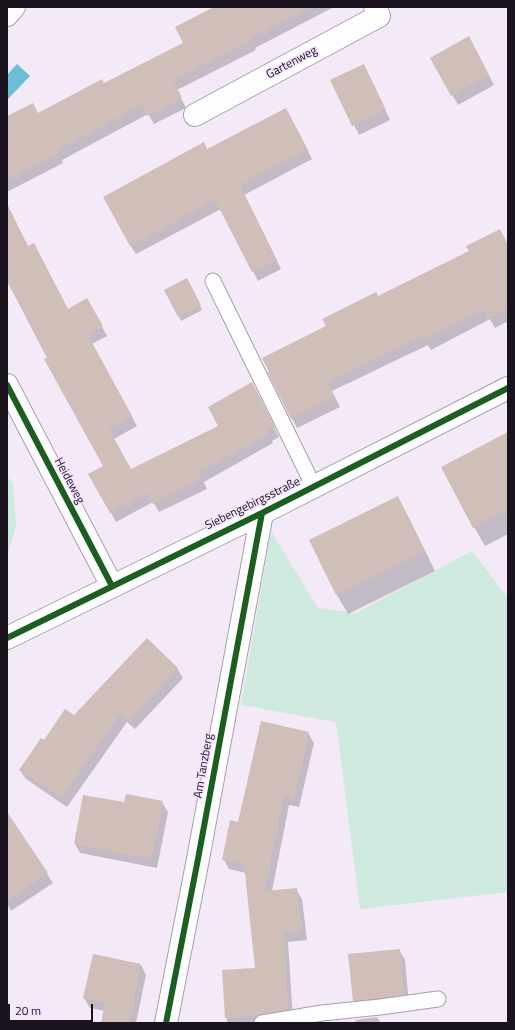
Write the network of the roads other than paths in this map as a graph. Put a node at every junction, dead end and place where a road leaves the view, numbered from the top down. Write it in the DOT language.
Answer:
graph roads {
  1 [pos="14,7"];
  2 [pos="375,7"];
  3 [pos="7,15"];
  4 [pos="195,115"];
  5 [pos="213,281"];
  6 [pos="7,386"];
  7 [pos="508,388"];
  8 [pos="314,487"];
  9 [pos="262,513"];
  10 [pos="112,586"];
  11 [pos="7,638"];
  12 [pos="438,999"];
  13 [pos="166,1023"];
  14 [pos="262,1023"];
  1 -- 3 [label="street"];
  2 -- 4 [label="street, Gartenweg"];
  5 -- 8 [label="lane"];
  6 -- 10 [label="street, Heideweg"];
  7 -- 8 [label="street, Siebengebirgsstraße"];
  8 -- 9 [label="street, Siebengebirgsstraße"];
  9 -- 10 [label="street, Siebengebirgsstraße"];
  9 -- 13 [label="street, Am Tanzberg"];
  10 -- 11 [label="street, Siebengebirgsstraße"];
  12 -- 14 [label="lane"];
}
